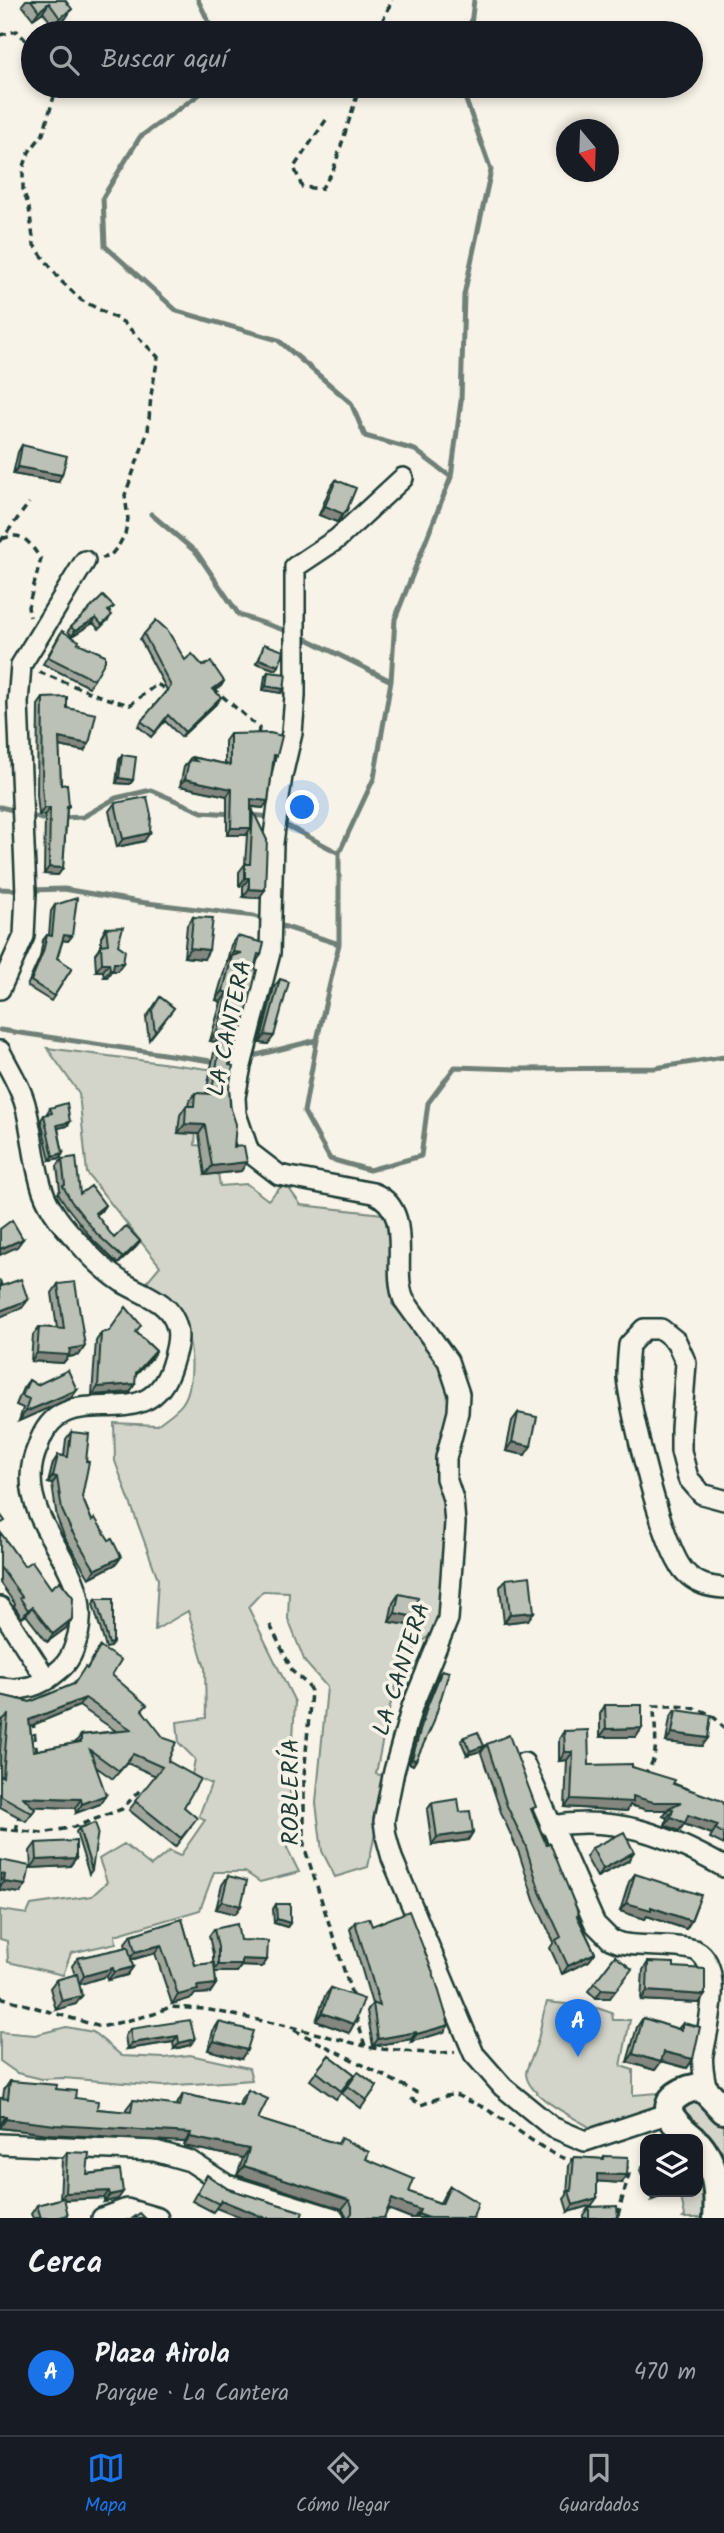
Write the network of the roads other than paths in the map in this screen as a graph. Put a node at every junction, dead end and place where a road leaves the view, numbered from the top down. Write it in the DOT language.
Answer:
graph roads {
  1 [pos="403,478"];
  2 [pos="85,561"];
  3 [pos="0,989"];
  4 [pos="0,1051"];
  5 [pos="724,1500"];
  6 [pos="724,1588"];
  7 [pos="0,1607"];
  8 [pos="47,1681"];
  9 [pos="0,1688"];
  10 [pos="524,1763"];
  11 [pos="550,1826"];
  12 [pos="724,1867"];
  13 [pos="715,2101"];
  14 [pos="670,2113"];
  15 [pos="688,2134"];
  16 [pos="0,2144"];
  17 [pos="703,2150"];
  18 [pos="102,2218"];
  19 [pos="158,2218"];
  20 [pos="334,2218"];
  21 [pos="716,2218"];
  1 -- 14 [label="street, LA CANTERA"];
  2 -- 3 [label="street"];
  4 -- 8 [label="street"];
  5 -- 6 [label="street"];
  7 -- 8 [label="street"];
  8 -- 9 [label="street"];
  10 -- 11 [label="street"];
  11 -- 12 [label="street"];
  11 -- 13 [label="street"];
  13 -- 14 [label="street"];
  14 -- 15 [label="street"];
  16 -- 20 [label="street"];
  17 -- 21 [label="street"];
  18 -- 19 [label="street"];
}
